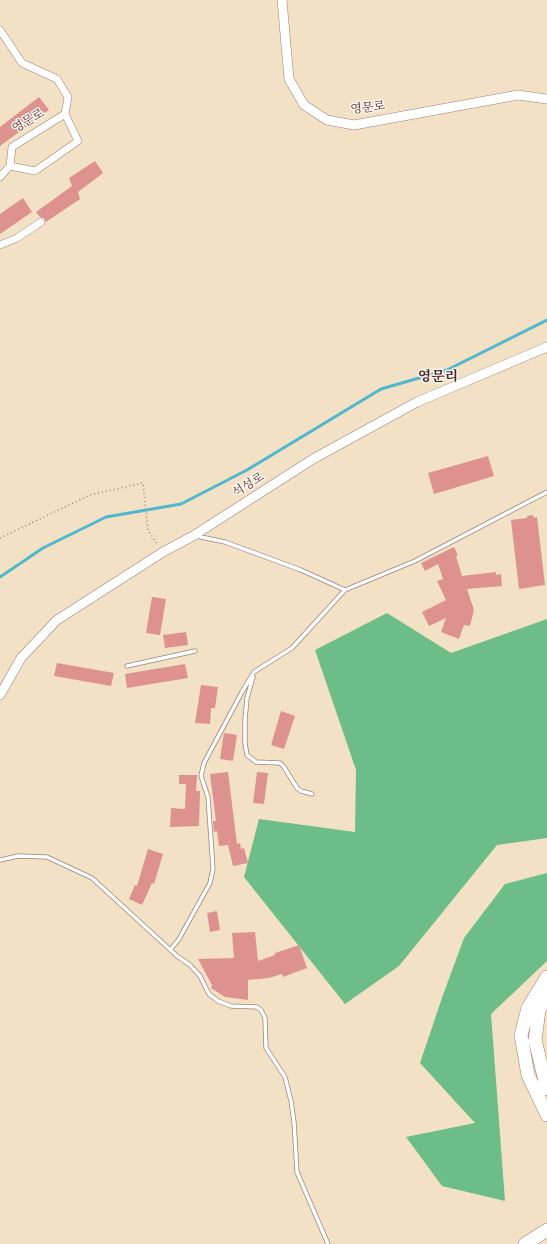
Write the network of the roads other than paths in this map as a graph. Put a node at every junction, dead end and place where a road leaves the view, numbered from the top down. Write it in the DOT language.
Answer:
graph roads {
  1 [pos="282,0"];
  2 [pos="0,30"];
  3 [pos="547,99"];
  4 [pos="65,114"];
  5 [pos="10,166"];
  6 [pos="0,177"];
  7 [pos="41,222"];
  8 [pos="0,245"];
  9 [pos="547,347"];
  10 [pos="547,492"];
  11 [pos="193,536"];
  12 [pos="345,590"];
  13 [pos="195,651"];
  14 [pos="127,666"];
  15 [pos="254,672"];
  16 [pos="0,695"];
  17 [pos="312,794"];
  18 [pos="0,860"];
  19 [pos="170,950"];
  20 [pos="547,977"];
  21 [pos="547,996"];
  22 [pos="547,1089"];
  23 [pos="547,1115"];
  24 [pos="547,1230"];
  25 [pos="328,1244"];
  26 [pos="525,1244"];
  1 -- 3 [label="street, 영문로"];
  2 -- 4 [label="street"];
  4 -- 5 [label="street, 영문로"];
  4 -- 5 [label="street"];
  5 -- 6 [label="street"];
  7 -- 8 [label="street"];
  9 -- 11 [label="street, 석성로"];
  10 -- 12 [label="lane"];
  11 -- 12 [label="lane"];
  11 -- 16 [label="street, 석성로"];
  12 -- 15 [label="lane"];
  13 -- 14 [label="lane"];
  15 -- 17 [label="lane"];
  15 -- 19 [label="lane"];
  18 -- 19 [label="lane"];
  19 -- 25 [label="lane"];
  20 -- 23 [label="highway"];
  21 -- 22 [label="highway"];
  24 -- 26 [label="highway"];
}
